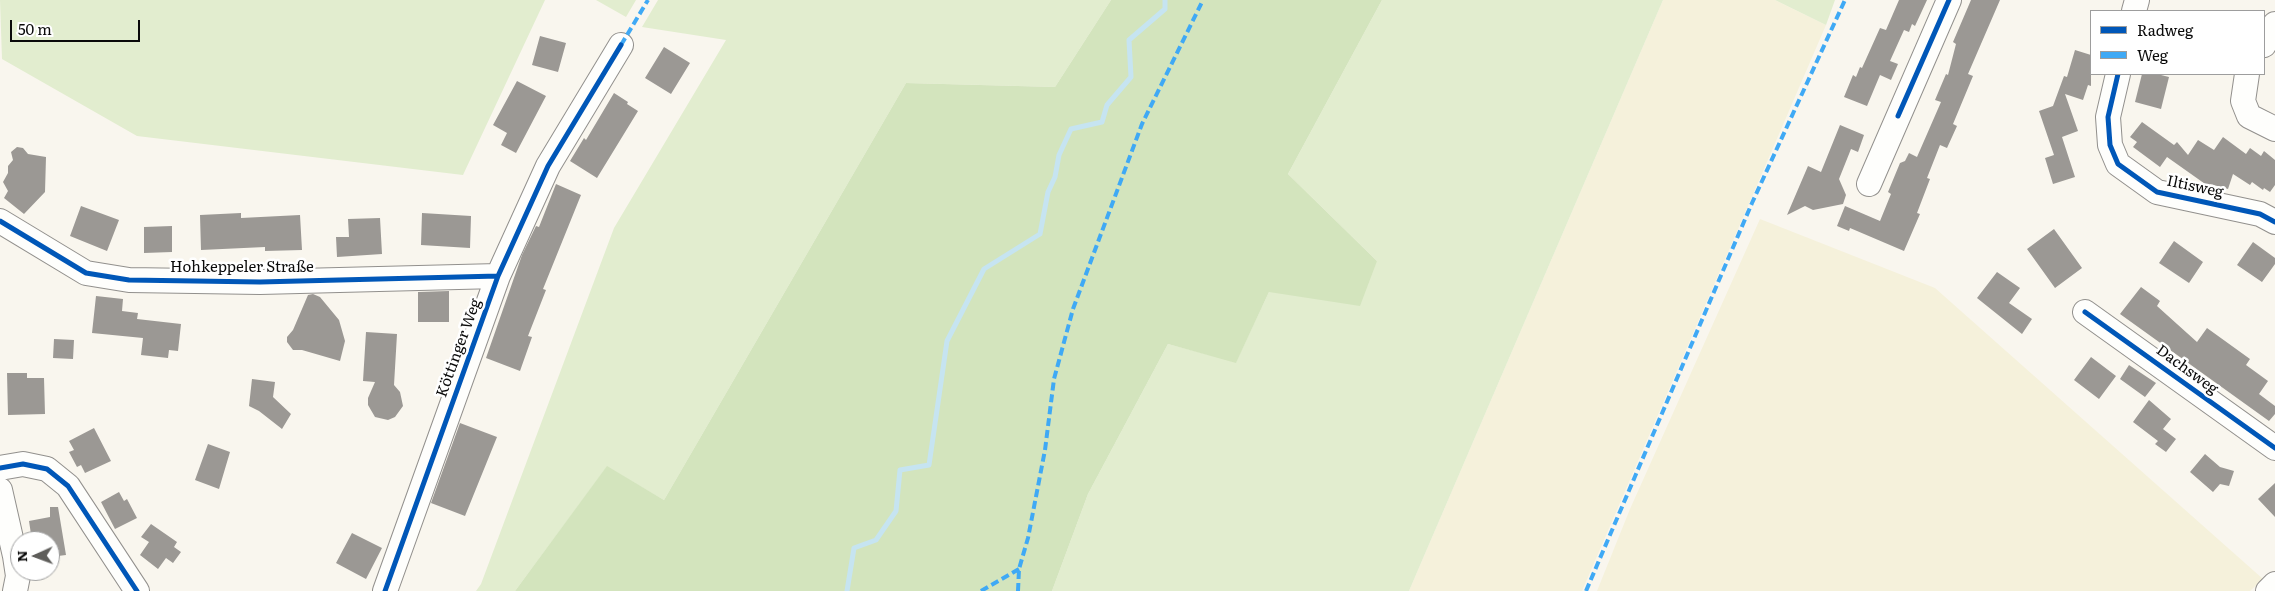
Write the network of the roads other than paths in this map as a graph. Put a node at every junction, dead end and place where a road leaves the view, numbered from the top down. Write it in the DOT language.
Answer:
graph roads {
  1 [pos="1949,0"];
  2 [pos="2275,24"];
  3 [pos="2265,42"];
  4 [pos="621,45"];
  5 [pos="2118,75"];
  6 [pos="2247,75"];
  7 [pos="2275,129"];
  8 [pos="1869,184"];
  9 [pos="0,221"];
  10 [pos="2275,222"];
  11 [pos="498,276"];
  12 [pos="2085,312"];
  13 [pos="2275,448"];
  14 [pos="0,468"];
  15 [pos="0,490"];
  16 [pos="2275,584"];
  17 [pos="15,591"];
  18 [pos="137,591"];
  19 [pos="386,591"];
  20 [pos="2268,591"];
  1 -- 8 [label="street"];
  2 -- 3 [label="street"];
  4 -- 11 [label="street, Köttinger Weg"];
  5 -- 10 [label="street, Iltisweg"];
  6 -- 7 [label="street"];
  9 -- 11 [label="street, Hohkeppeler Straße"];
  11 -- 19 [label="street, Köttinger Weg"];
  12 -- 13 [label="street, Dachsweg"];
  14 -- 18 [label="street"];
  15 -- 17 [label="street"];
  16 -- 20 [label="street"];
}
